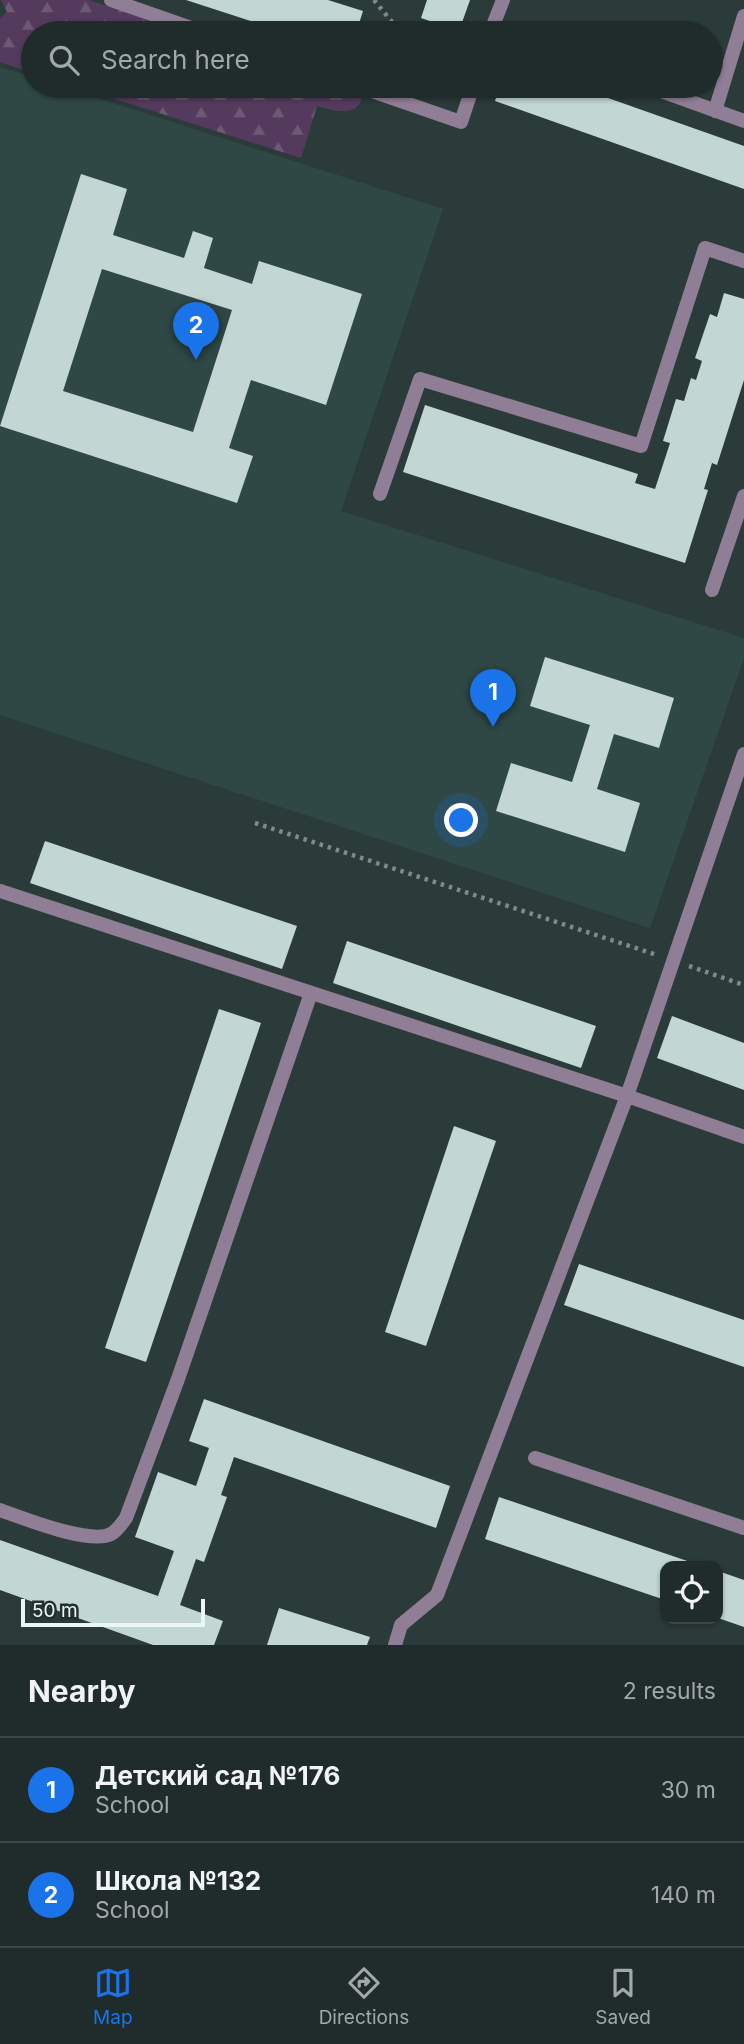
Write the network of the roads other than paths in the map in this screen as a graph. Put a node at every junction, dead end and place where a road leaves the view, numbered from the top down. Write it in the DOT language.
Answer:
graph roads {
  1 [pos="111,0"];
  2 [pos="503,0"];
  3 [pos="744,16"];
  4 [pos="171,21"];
  5 [pos="498,21"];
  6 [pos="723,85"];
  7 [pos="392,98"];
  8 [pos="469,98"];
  9 [pos="680,98"];
  10 [pos="719,98"];
  11 [pos="715,111"];
  12 [pos="744,121"];
  13 [pos="744,261"];
  14 [pos="380,494"];
  15 [pos="744,496"];
  16 [pos="712,590"];
  17 [pos="744,754"];
  18 [pos="0,891"];
  19 [pos="311,993"];
  20 [pos="627,1096"];
  21 [pos="744,1137"];
  22 [pos="535,1458"];
  23 [pos="0,1510"];
  24 [pos="744,1528"];
  25 [pos="395,1645"];
  1 -- 4 [label="lane"];
  2 -- 5 [label="lane"];
  3 -- 6 [label="lane"];
  7 -- 8 [label="lane"];
  9 -- 11 [label="lane"];
  10 -- 11 [label="lane"];
  11 -- 12 [label="lane"];
  13 -- 14 [label="lane"];
  15 -- 16 [label="lane"];
  17 -- 20 [label="lane"];
  18 -- 19 [label="lane"];
  19 -- 20 [label="lane"];
  19 -- 23 [label="lane"];
  20 -- 21 [label="lane"];
  20 -- 25 [label="lane"];
  22 -- 24 [label="lane"];
}
